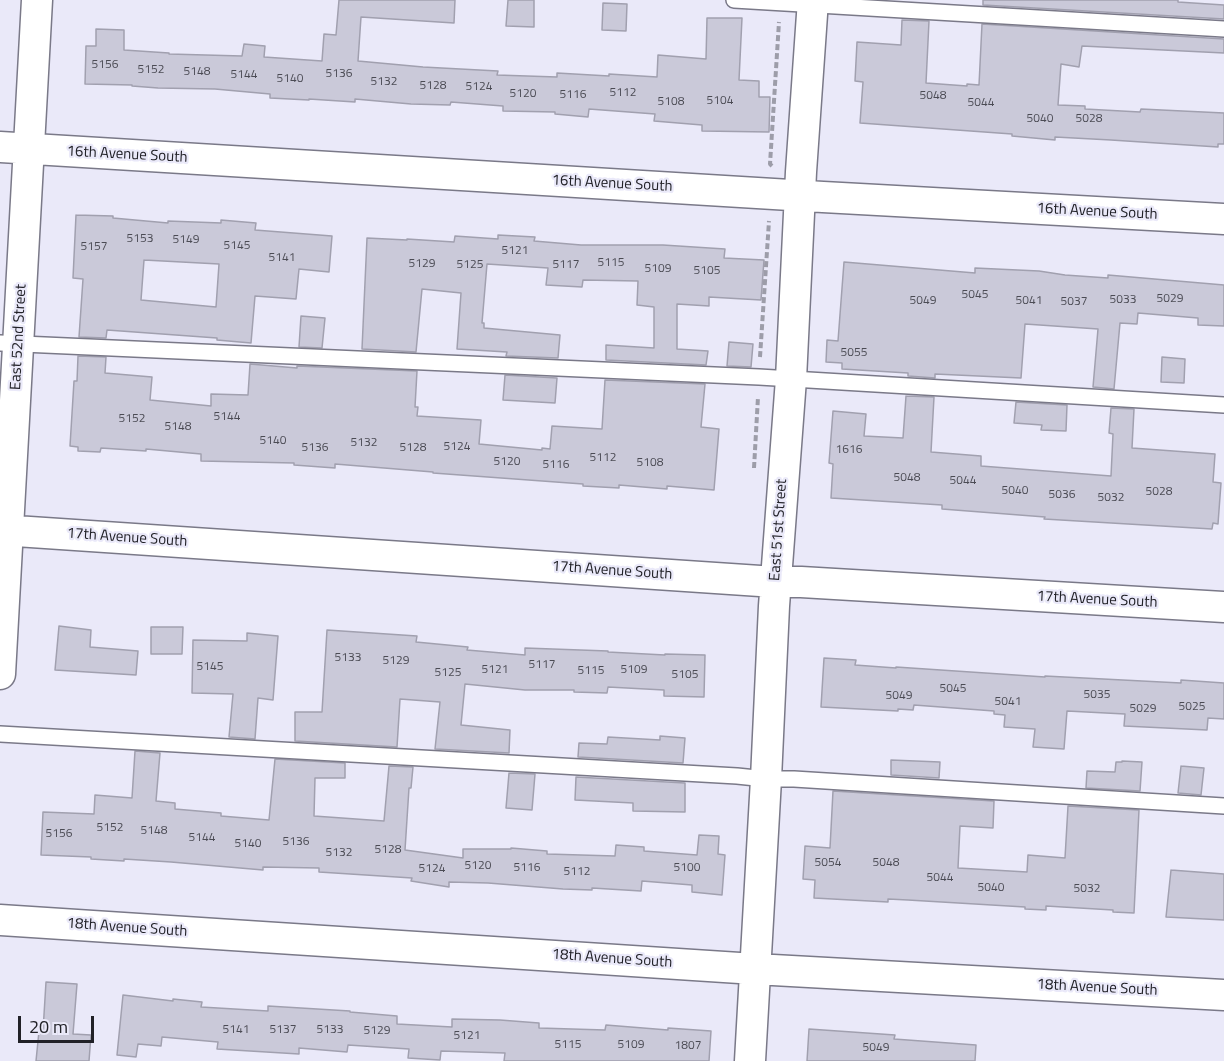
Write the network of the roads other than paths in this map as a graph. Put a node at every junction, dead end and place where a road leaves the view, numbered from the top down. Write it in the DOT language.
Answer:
graph roads {
  1 [pos="37,0"];
  2 [pos="734,0"];
  3 [pos="813,2"];
  4 [pos="1224,29"];
  5 [pos="14,148"];
  6 [pos="800,195"];
  7 [pos="1224,219"];
  8 [pos="9,344"];
  9 [pos="791,379"];
  10 [pos="1224,405"];
  11 [pos="4,531"];
  12 [pos="775,582"];
  13 [pos="1224,607"];
  14 [pos="0,674"];
  15 [pos="0,734"];
  16 [pos="766,779"];
  17 [pos="1224,806"];
  18 [pos="0,920"];
  19 [pos="755,969"];
  20 [pos="1224,995"];
  21 [pos="750,1061"];
  1 -- 5 [label="street, East 52nd Street"];
  2 -- 3 [label="lane"];
  3 -- 4 [label="lane"];
  3 -- 6 [label="street, East 51st Street"];
  5 -- 6 [label="street, 16th Avenue South"];
  5 -- 8 [label="street, East 52nd Street"];
  6 -- 7 [label="street, 16th Avenue South"];
  6 -- 9 [label="street, East 51st Street"];
  8 -- 9 [label="lane"];
  8 -- 11 [label="street, East 52nd Street"];
  9 -- 10 [label="lane"];
  9 -- 12 [label="street, East 51st Street"];
  11 -- 12 [label="street, 17th Avenue South"];
  11 -- 14 [label="street, East 52nd Street"];
  12 -- 13 [label="street, 17th Avenue South"];
  12 -- 16 [label="street, East 51st Street"];
  15 -- 16 [label="lane"];
  16 -- 17 [label="lane"];
  16 -- 19 [label="street, East 51st Street"];
  18 -- 19 [label="street, 18th Avenue South"];
  19 -- 20 [label="street, 18th Avenue South"];
  19 -- 21 [label="street, East 51st Street"];
}
